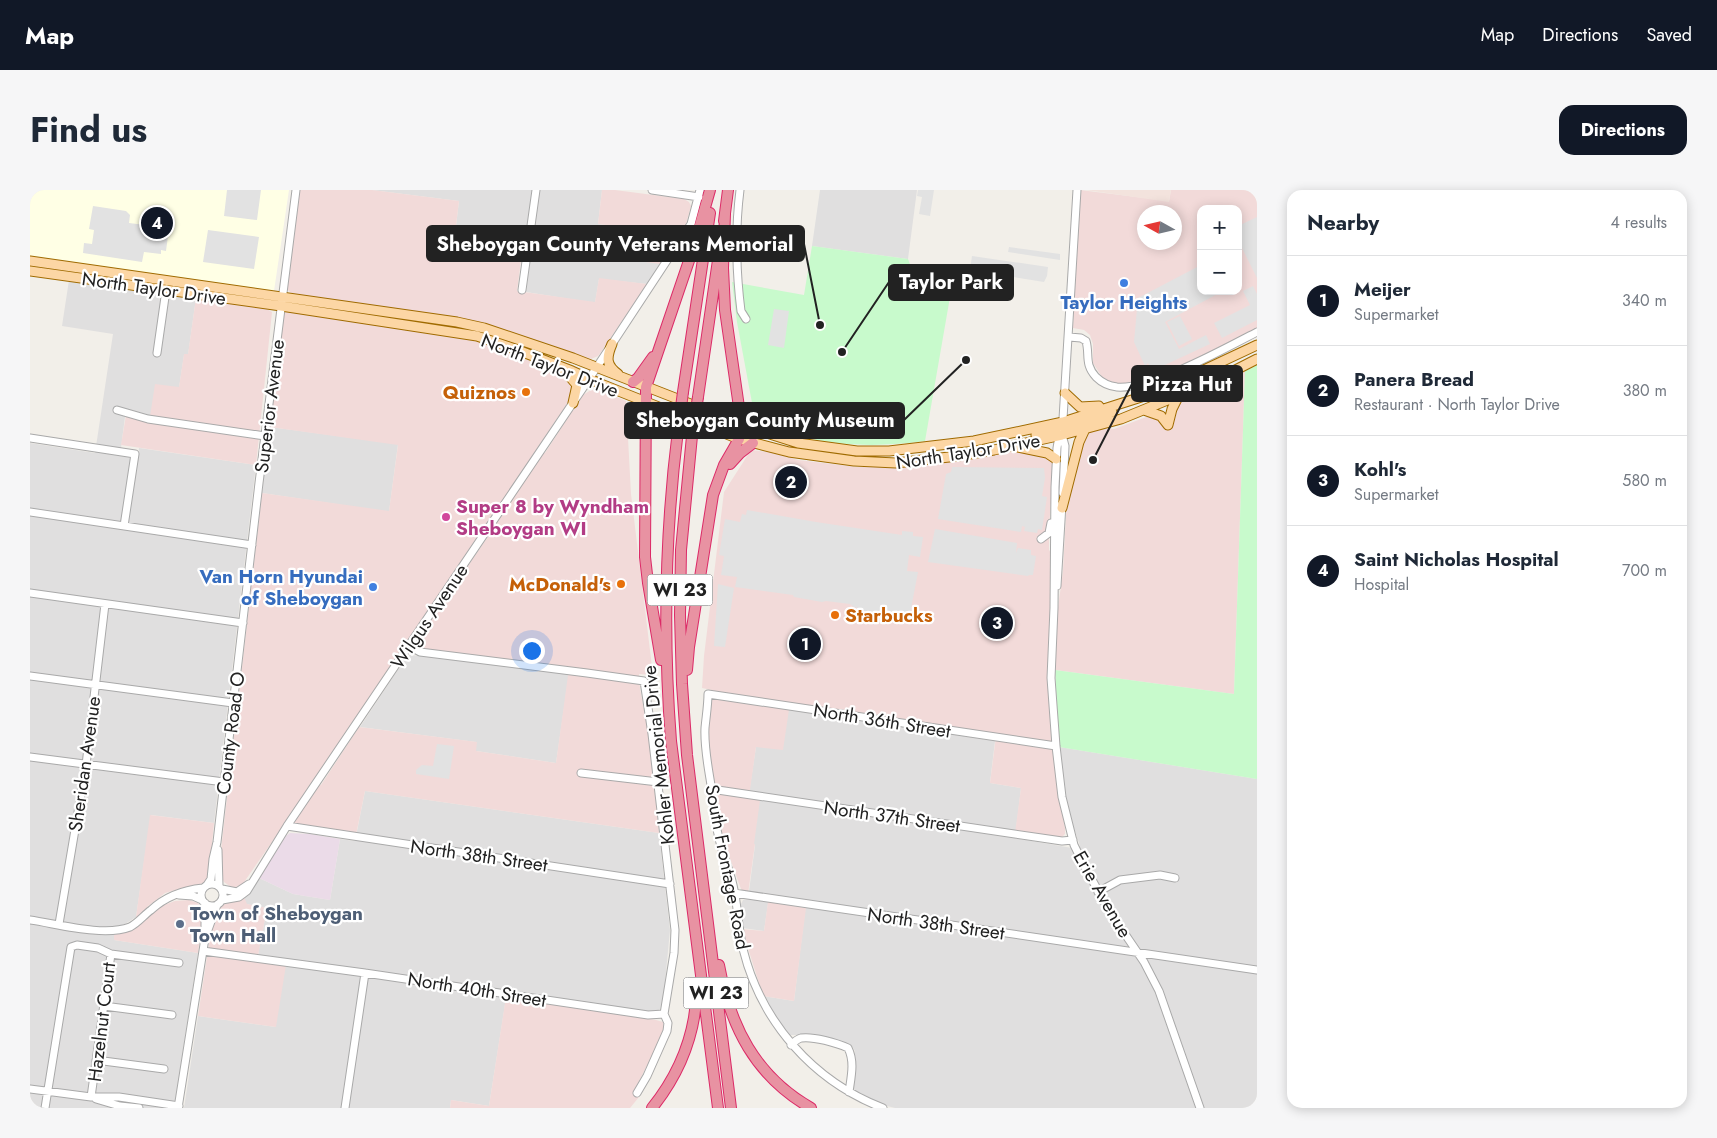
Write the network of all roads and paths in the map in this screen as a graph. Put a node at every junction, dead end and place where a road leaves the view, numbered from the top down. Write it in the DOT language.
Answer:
graph roads {
  1 [pos="296,190"];
  2 [pos="536,190"];
  3 [pos="652,190"];
  4 [pos="712,190"];
  5 [pos="728,190"];
  6 [pos="740,190"];
  7 [pos="1077,190"];
  8 [pos="699,193"];
  9 [pos="725,214"];
  10 [pos="30,261"];
  11 [pos="30,271"];
  12 [pos="166,290"];
  13 [pos="522,290"];
  14 [pos="282,296"];
  15 [pos="281,306"];
  16 [pos="746,319"];
  17 [pos="1257,332"];
  18 [pos="1068,337"];
  19 [pos="612,344"];
  20 [pos="1257,345"];
  21 [pos="658,351"];
  22 [pos="157,353"];
  23 [pos="1257,359"];
  24 [pos="556,364"];
  25 [pos="596,368"];
  26 [pos="589,379"];
  27 [pos="628,380"];
  28 [pos="646,387"];
  29 [pos="1065,394"];
  30 [pos="1179,395"];
  31 [pos="1139,399"];
  32 [pos="646,402"];
  33 [pos="573,403"];
  34 [pos="117,410"];
  35 [pos="1144,410"];
  36 [pos="1063,422"];
  37 [pos="743,424"];
  38 [pos="1085,429"];
  39 [pos="1062,435"];
  40 [pos="265,436"];
  41 [pos="30,438"];
  42 [pos="739,439"];
  43 [pos="753,443"];
  44 [pos="1013,446"];
  45 [pos="1056,459"];
  46 [pos="1055,487"];
  47 [pos="1062,508"];
  48 [pos="30,512"];
  49 [pos="124,526"];
  50 [pos="1041,539"];
  51 [pos="252,545"];
  52 [pos="704,546"];
  53 [pos="30,593"];
  54 [pos="105,604"];
  55 [pos="1054,608"];
  56 [pos="242,623"];
  57 [pos="409,646"];
  58 [pos="30,676"];
  59 [pos="96,684"];
  60 [pos="667,692"];
  61 [pos="708,694"];
  62 [pos="233,703"];
  63 [pos="686,744"];
  64 [pos="1056,746"];
  65 [pos="30,757"];
  66 [pos="86,765"];
  67 [pos="581,773"];
  68 [pos="224,782"];
  69 [pos="658,782"];
  70 [pos="711,789"];
  71 [pos="287,826"];
  72 [pos="1073,840"];
  73 [pos="217,842"];
  74 [pos="702,878"];
  75 [pos="1175,878"];
  76 [pos="251,882"];
  77 [pos="670,884"];
  78 [pos="205,886"];
  79 [pos="221,887"];
  80 [pos="1098,892"];
  81 [pos="734,894"];
  82 [pos="174,895"];
  83 [pos="203,902"];
  84 [pos="220,902"];
  85 [pos="693,907"];
  86 [pos="30,920"];
  87 [pos="59,924"];
  88 [pos="205,938"];
  89 [pos="203,951"];
  90 [pos="1137,952"];
  91 [pos="111,954"];
  92 [pos="179,963"];
  93 [pos="1257,970"];
  94 [pos="365,973"];
  95 [pos="104,1006"];
  96 [pos="664,1014"];
  97 [pos="172,1016"];
  98 [pos="791,1045"];
  99 [pos="96,1060"];
  100 [pos="164,1069"];
  101 [pos="30,1089"];
  102 [pos="48,1091"];
  103 [pos="849,1092"];
  104 [pos="637,1093"];
  105 [pos="91,1097"];
  106 [pos="178,1107"];
  107 [pos="45,1108"];
  108 [pos="139,1108"];
  109 [pos="345,1108"];
  110 [pos="652,1108"];
  111 [pos="718,1108"];
  112 [pos="731,1108"];
  113 [pos="811,1108"];
  114 [pos="883,1108"];
  115 [pos="1200,1108"];
  1 -- 14 [label="street, Superior Avenue"];
  2 -- 13 [label="street"];
  3 -- 8 [label="street"];
  4 -- 21 [label="highway"];
  4 -- 60 [label="highway, Kohler Memorial Drive / WI 23, bridge"];
  5 -- 9 [label="highway, Kohler Memorial Drive / WI 23"];
  6 -- 16 [label="street"];
  7 -- 18 [label="street, Erie Avenue"];
  8 -- 19 [label="street, Wilgus Avenue"];
  9 -- 37 [label="highway"];
  9 -- 63 [label="highway, Kohler Memorial Drive / WI 23, bridge"];
  10 -- 14 [label="main road, North Taylor Drive"];
  11 -- 12 [label="main road, North Taylor Drive"];
  12 -- 15 [label="main road, North Taylor Drive"];
  12 -- 22 [label="street"];
  14 -- 15 [label="street, Superior Avenue"];
  14 -- 25 [label="main road, North Taylor Drive"];
  15 -- 24 [label="main road, North Taylor Drive"];
  15 -- 40 [label="street, Superior Avenue"];
  17 -- 18 [label="street"];
  18 -- 29 [label="street, Erie Avenue"];
  19 -- 25 [label="street, Wilgus Avenue"];
  19 -- 27 [label="main road"];
  20 -- 31 [label="main road, North Taylor Drive"];
  21 -- 27 [label="highway"];
  21 -- 28 [label="highway"];
  23 -- 30 [label="main road, North Taylor Drive"];
  24 -- 26 [label="main road, North Taylor Drive"];
  24 -- 33 [label="main road"];
  25 -- 26 [label="street, Wilgus Avenue"];
  25 -- 27 [label="main road, North Taylor Drive"];
  26 -- 32 [label="main road, North Taylor Drive"];
  26 -- 33 [label="street, Wilgus Avenue"];
  27 -- 28 [label="main road, North Taylor Drive"];
  28 -- 32 [label="highway"];
  28 -- 37 [label="main road, North Taylor Drive"];
  29 -- 31 [label="main road"];
  29 -- 36 [label="street, Erie Avenue"];
  30 -- 35 [label="main road, North Taylor Drive"];
  30 -- 35 [label="main road"];
  31 -- 36 [label="main road, North Taylor Drive"];
  31 -- 39 [label="main road"];
  32 -- 42 [label="main road, North Taylor Drive"];
  32 -- 60 [label="highway"];
  33 -- 57 [label="street, Wilgus Avenue"];
  34 -- 40 [label="street"];
  35 -- 38 [label="main road, North Taylor Drive"];
  36 -- 37 [label="main road, North Taylor Drive"];
  36 -- 39 [label="street, Erie Avenue"];
  36 -- 44 [label="main road"];
  37 -- 42 [label="highway"];
  38 -- 39 [label="main road, North Taylor Drive"];
  38 -- 47 [label="main road"];
  39 -- 44 [label="main road, North Taylor Drive"];
  39 -- 45 [label="street, Erie Avenue"];
  39 -- 47 [label="street, Erie Avenue"];
  40 -- 51 [label="street, Superior Avenue"];
  41 -- 49 [label="street"];
  42 -- 43 [label="main road, North Taylor Drive"];
  42 -- 52 [label="highway"];
  43 -- 44 [label="main road, North Taylor Drive"];
  43 -- 52 [label="highway"];
  44 -- 45 [label="main road"];
  45 -- 46 [label="street, Erie Avenue"];
  46 -- 50 [label="street"];
  46 -- 55 [label="street, Erie Avenue"];
  47 -- 55 [label="street, Erie Avenue"];
  48 -- 49 [label="street"];
  49 -- 51 [label="street"];
  51 -- 56 [label="street, Superior Avenue"];
  52 -- 63 [label="highway"];
  53 -- 54 [label="street"];
  54 -- 56 [label="street"];
  54 -- 59 [label="street, Sheridan Avenue"];
  55 -- 64 [label="street, Erie Avenue"];
  56 -- 62 [label="street, County Road O"];
  57 -- 69 [label="street"];
  57 -- 71 [label="street, Wilgus Avenue"];
  58 -- 59 [label="street"];
  59 -- 62 [label="street"];
  59 -- 66 [label="street, Sheridan Avenue"];
  60 -- 85 [label="highway, Kohler Memorial Drive / WI 23"];
  61 -- 64 [label="street, North 36th Street"];
  61 -- 70 [label="street, South Frontage Road"];
  62 -- 68 [label="street, County Road O"];
  63 -- 74 [label="highway, Kohler Memorial Drive / WI 23"];
  64 -- 72 [label="street, Erie Avenue"];
  65 -- 66 [label="street"];
  66 -- 68 [label="street"];
  66 -- 87 [label="street, Sheridan Avenue"];
  67 -- 69 [label="street"];
  68 -- 73 [label="street, County Road O"];
  69 -- 77 [label="street"];
  70 -- 72 [label="street, North 37th Street"];
  70 -- 81 [label="street, South Frontage Road"];
  71 -- 76 [label="street, Wilgus Avenue"];
  71 -- 77 [label="street, North 38th Street"];
  72 -- 80 [label="street, Erie Avenue"];
  73 -- 78 [label="street, County Road O"];
  73 -- 79 [label="street, County Road O"];
  74 -- 112 [label="highway, Kohler Memorial Drive / WI 23"];
  74 -- 113 [label="highway"];
  75 -- 80 [label="street"];
  76 -- 79 [label="street"];
  76 -- 84 [label="street, Wilgus Avenue"];
  77 -- 96 [label="street"];
  78 -- 79 [label="street"];
  78 -- 82 [label="street"];
  78 -- 83 [label="street"];
  79 -- 84 [label="street"];
  80 -- 90 [label="street, Erie Avenue"];
  81 -- 90 [label="street, North 38th Street"];
  81 -- 98 [label="street, South Frontage Road"];
  82 -- 83 [label="street"];
  82 -- 87 [label="street"];
  83 -- 84 [label="street"];
  83 -- 88 [label="street"];
  84 -- 88 [label="street"];
  85 -- 110 [label="highway"];
  85 -- 111 [label="highway, Kohler Memorial Drive / WI 23"];
  86 -- 87 [label="street"];
  88 -- 89 [label="street"];
  89 -- 94 [label="street, North 40th Street"];
  89 -- 106 [label="street"];
  90 -- 93 [label="street, North 38th Street"];
  90 -- 115 [label="street, Erie Avenue"];
  91 -- 92 [label="street"];
  91 -- 95 [label="street, Hazelnut Court"];
  91 -- 102 [label="street, Hazelnut Court"];
  94 -- 96 [label="street, North 40th Street"];
  94 -- 109 [label="street"];
  95 -- 97 [label="street"];
  95 -- 99 [label="street, Hazelnut Court"];
  96 -- 104 [label="street"];
  98 -- 103 [label="street, South Frontage Road"];
  98 -- 103 [label="street"];
  99 -- 100 [label="street"];
  99 -- 105 [label="street, Hazelnut Court"];
  101 -- 102 [label="street"];
  102 -- 105 [label="street"];
  102 -- 107 [label="street"];
  103 -- 114 [label="street"];
  105 -- 106 [label="street"];
  105 -- 108 [label="street"];
}
